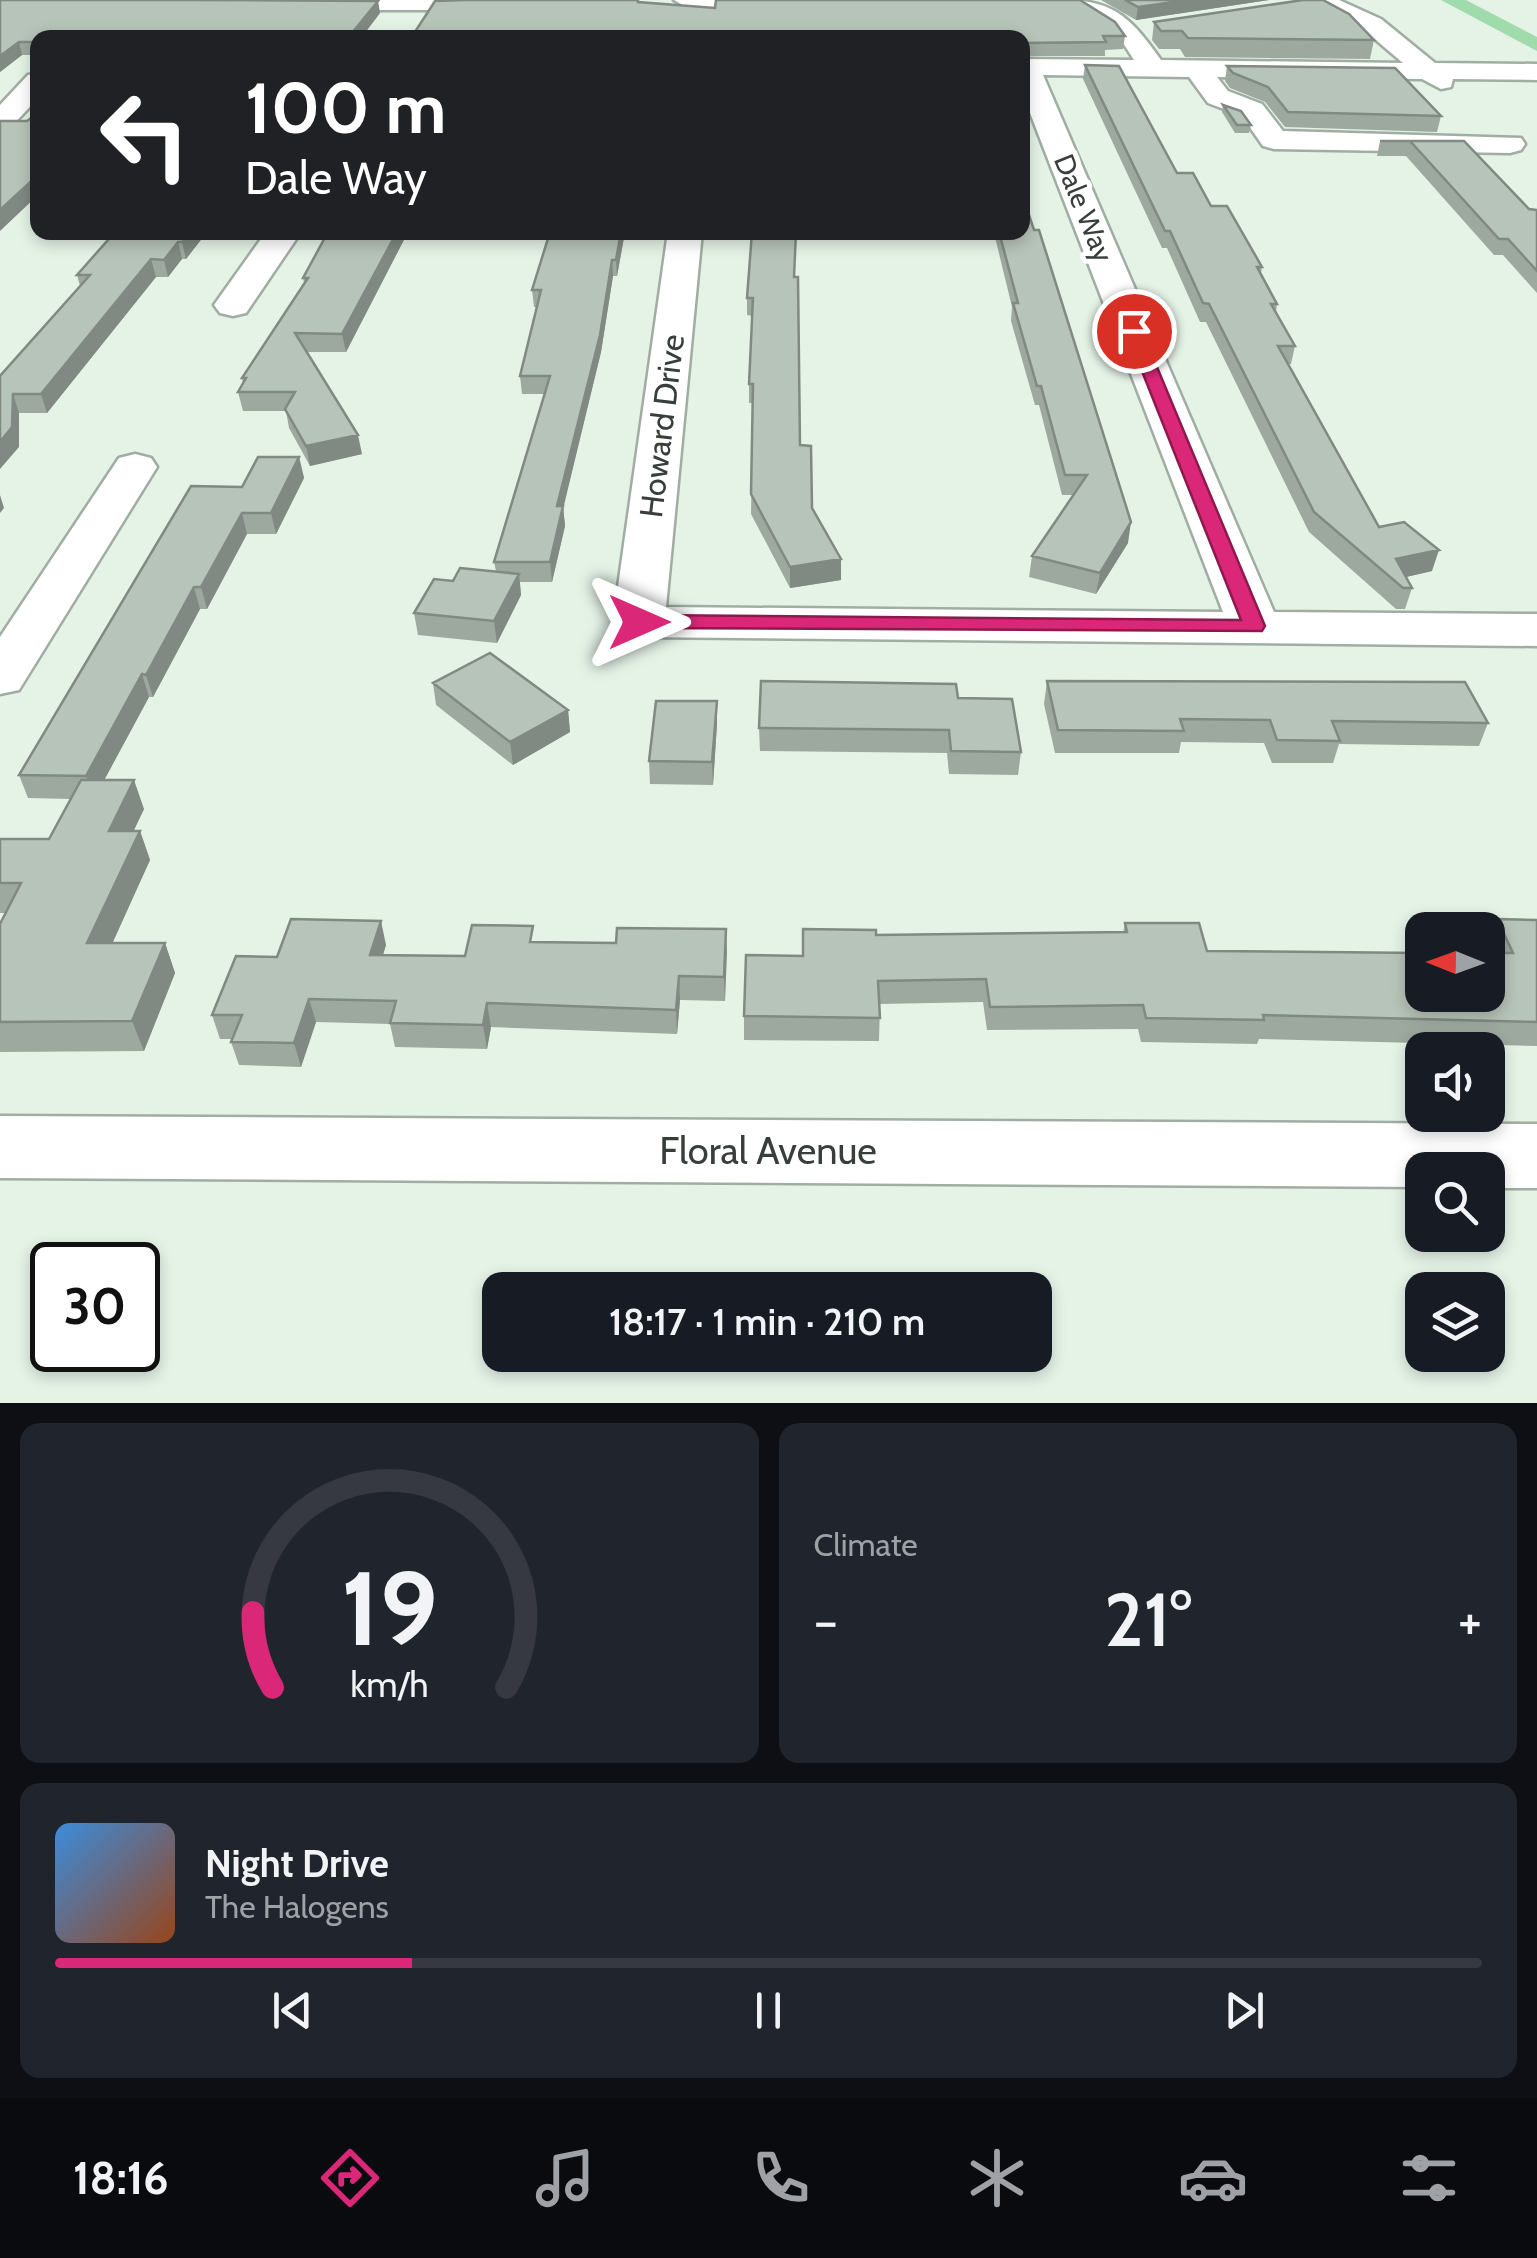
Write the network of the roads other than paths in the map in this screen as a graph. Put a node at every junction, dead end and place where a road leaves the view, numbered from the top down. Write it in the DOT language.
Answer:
graph roads {
  1 [pos="686,0"];
  2 [pos="1077,0"];
  3 [pos="813,2"];
  4 [pos="1323,2"];
  5 [pos="286,3"];
  6 [pos="462,8"];
  7 [pos="1287,9"];
  8 [pos="1392,40"];
  9 [pos="1030,68"];
  10 [pos="1153,68"];
  11 [pos="1196,68"];
  12 [pos="1430,70"];
  13 [pos="1533,72"];
  14 [pos="30,73"];
  15 [pos="1030,83"];
  16 [pos="0,122"];
  17 [pos="1502,131"];
  18 [pos="279,240"];
  19 [pos="683,240"];
  20 [pos="234,305"];
  21 [pos="135,467"];
  22 [pos="1254,626"];
  23 [pos="1537,630"];
  24 [pos="0,678"];
  25 [pos="0,1146"];
  26 [pos="1537,1156"];
  1 -- 3 [label="street"];
  2 -- 10 [label="street"];
  4 -- 7 [label="street"];
  4 -- 8 [label="street"];
  5 -- 6 [label="street"];
  8 -- 12 [label="street"];
  8 -- 13 [label="street"];
  9 -- 10 [label="street"];
  10 -- 11 [label="street"];
  11 -- 12 [label="street"];
  11 -- 17 [label="street"];
  12 -- 13 [label="street"];
  12 -- 17 [label="street"];
  14 -- 16 [label="street"];
  15 -- 22 [label="street, Dale Way"];
  18 -- 20 [label="street"];
  19 -- 22 [label="street, Howard Drive"];
  21 -- 24 [label="street"];
  22 -- 23 [label="street, Howard Drive"];
  25 -- 26 [label="street, Floral Avenue"];
}
